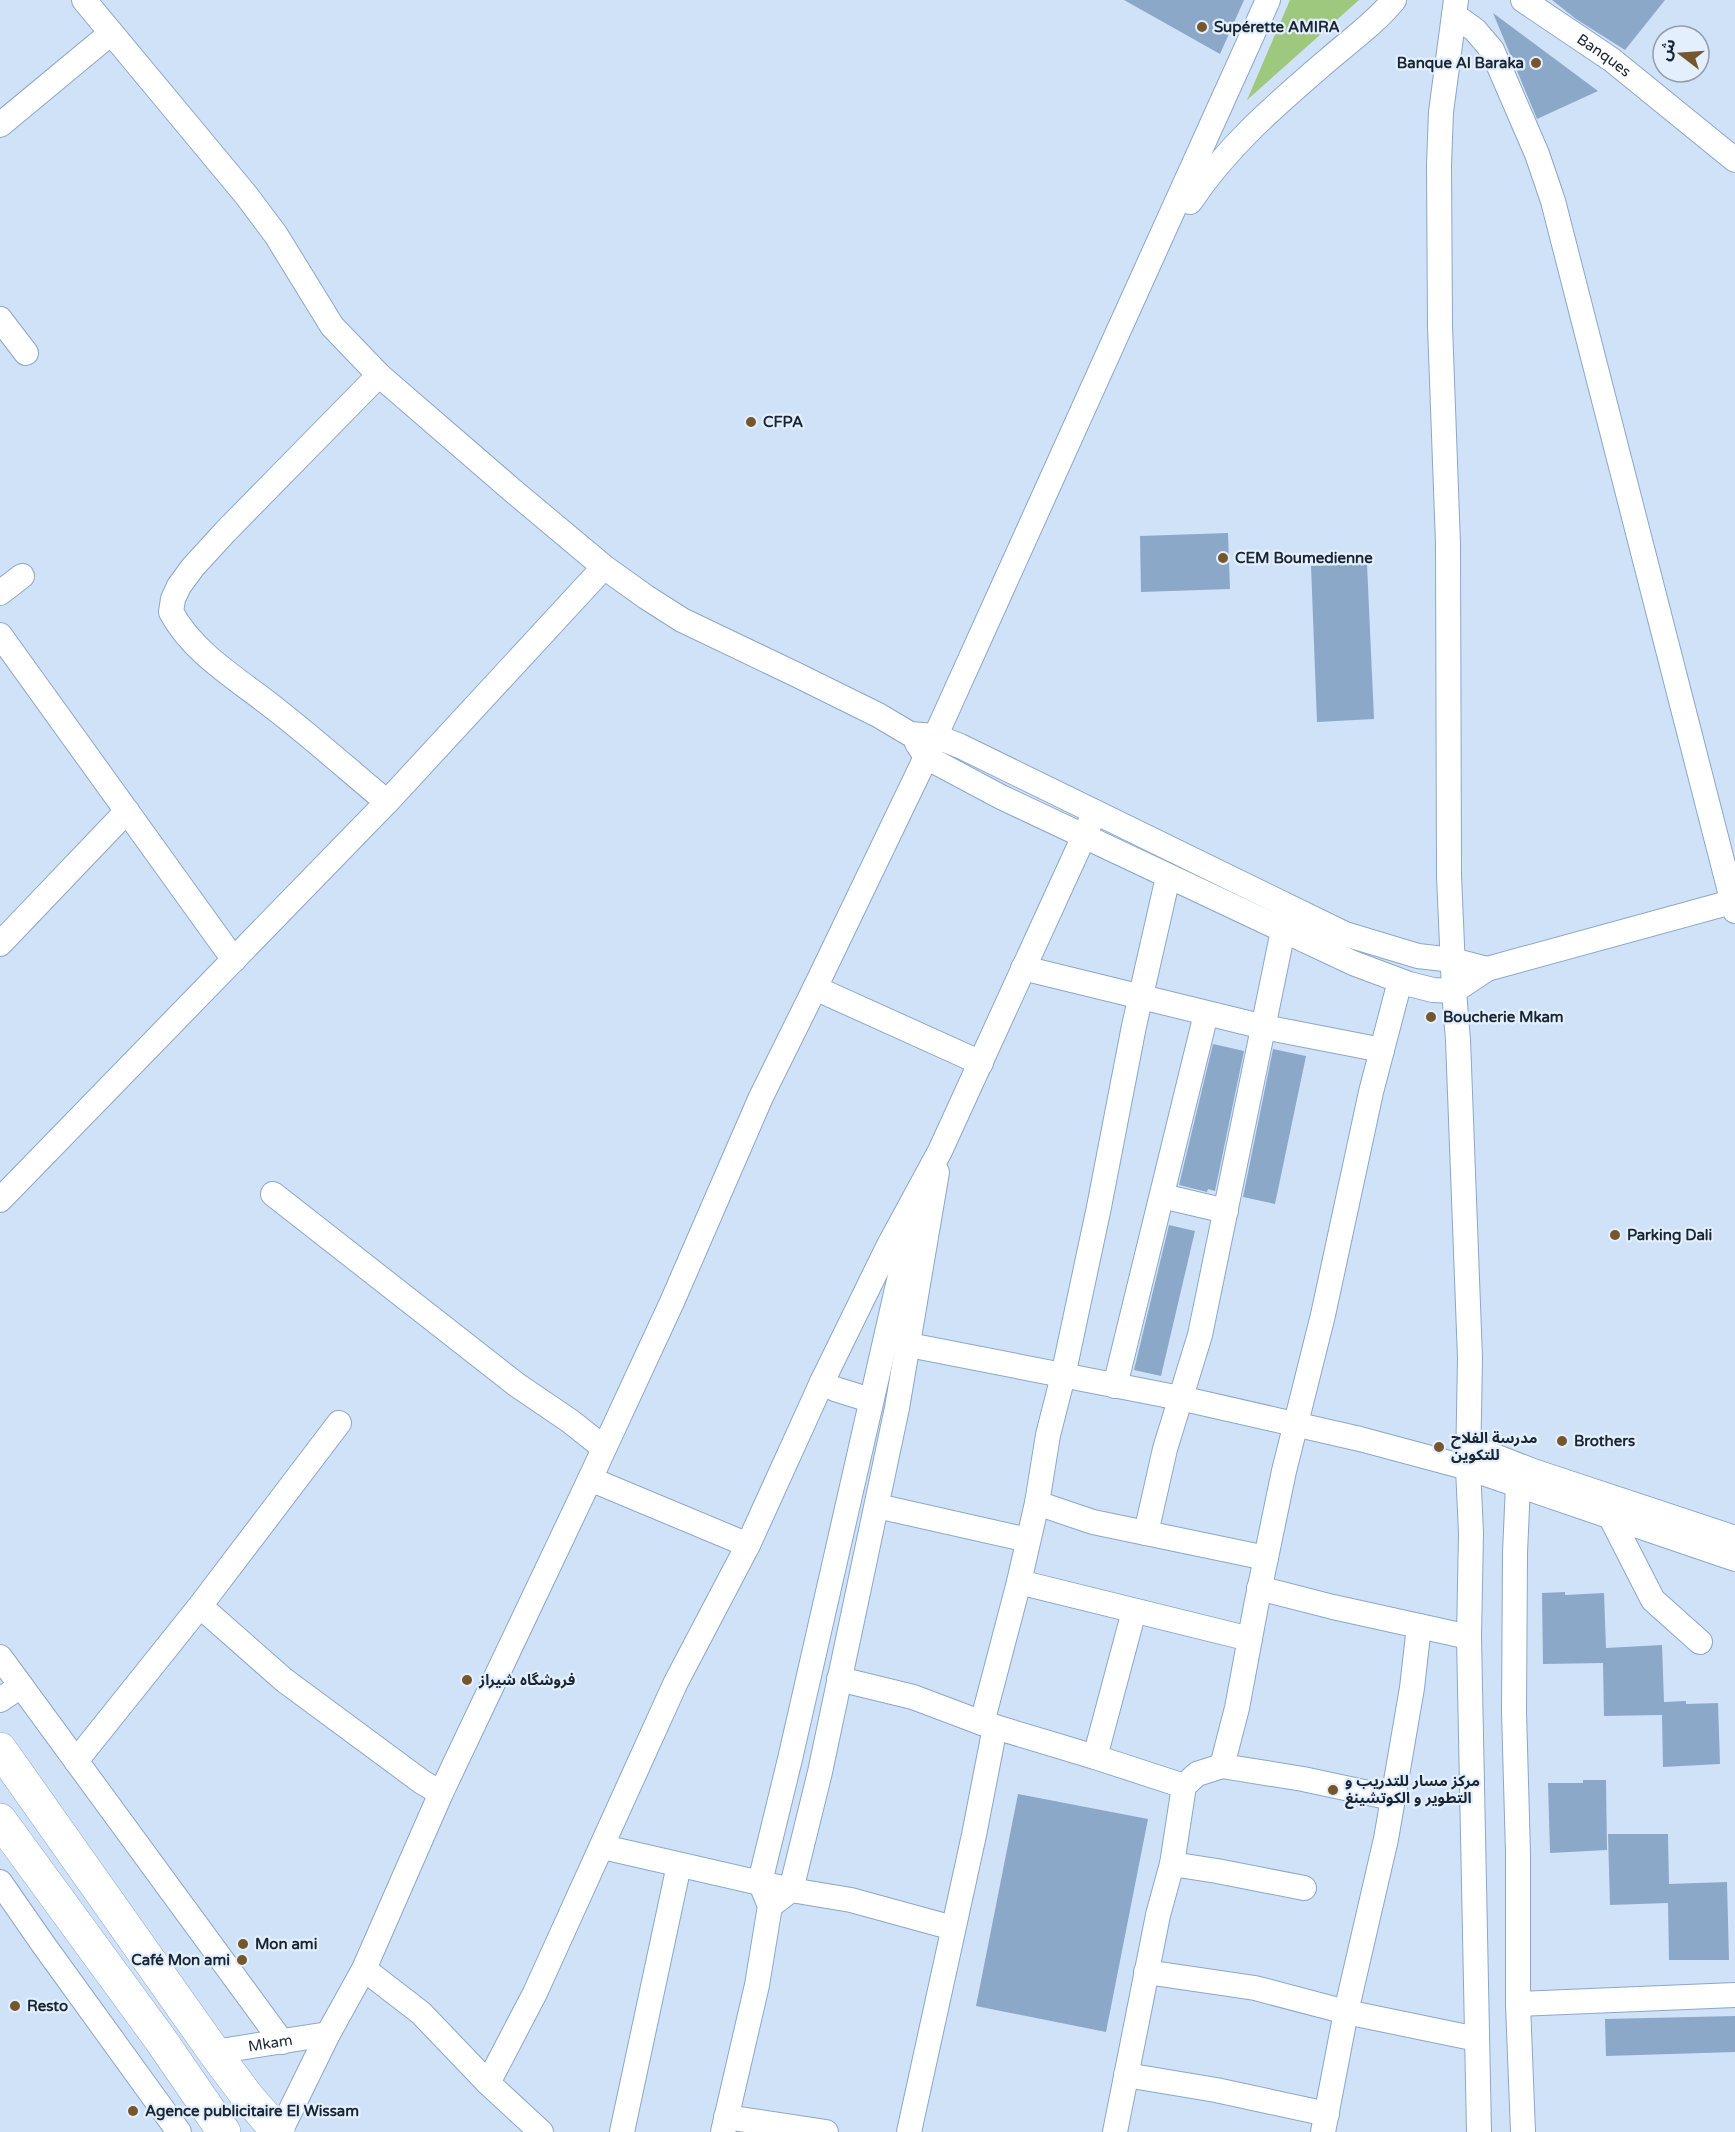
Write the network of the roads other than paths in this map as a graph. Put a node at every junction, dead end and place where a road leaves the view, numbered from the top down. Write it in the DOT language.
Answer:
graph roads {
  1 [pos="84,0"];
  2 [pos="1268,0"];
  3 [pos="1394,0"];
  4 [pos="1523,0"];
  5 [pos="1455,8"];
  6 [pos="111,33"];
  7 [pos="0,125"];
  8 [pos="1735,160"];
  9 [pos="1153,259"];
  10 [pos="0,319"];
  11 [pos="26,353"];
  12 [pos="379,375"];
  13 [pos="604,567"];
  14 [pos="22,576"];
  15 [pos="0,593"];
  16 [pos="0,635"];
  17 [pos="930,746"];
  18 [pos="387,802"];
  19 [pos="127,811"];
  20 [pos="1095,812"];
  21 [pos="1083,836"];
  22 [pos="1168,877"];
  23 [pos="1735,904"];
  24 [pos="1288,905"];
  25 [pos="1284,930"];
  26 [pos="0,944"];
  27 [pos="234,960"];
  28 [pos="1453,960"];
  29 [pos="1023,969"];
  30 [pos="1487,969"];
  31 [pos="1400,981"];
  32 [pos="815,988"];
  33 [pos="1454,991"];
  34 [pos="1141,998"];
  35 [pos="1206,1014"];
  36 [pos="1264,1027"];
  37 [pos="1382,1050"];
  38 [pos="981,1062"];
  39 [pos="940,1151"];
  40 [pos="919,1190"];
  41 [pos="273,1194"];
  42 [pos="1162,1196"];
  43 [pos="0,1200"];
  44 [pos="1226,1211"];
  45 [pos="909,1345"];
  46 [pos="1063,1376"];
  47 [pos="822,1382"];
  48 [pos="1115,1386"];
  49 [pos="1180,1398"];
  50 [pos="870,1400"];
  51 [pos="339,1424"];
  52 [pos="1296,1425"];
  53 [pos="604,1448"];
  54 [pos="1469,1457"];
  55 [pos="590,1479"];
  56 [pos="1518,1485"];
  57 [pos="1037,1503"];
  58 [pos="877,1506"];
  59 [pos="1610,1506"];
  60 [pos="1146,1533"];
  61 [pos="1735,1538"];
  62 [pos="1028,1540"];
  63 [pos="748,1545"];
  64 [pos="1266,1558"];
  65 [pos="1735,1559"];
  66 [pos="1019,1582"];
  67 [pos="1259,1588"];
  68 [pos="828,1589"];
  69 [pos="856,1596"];
  70 [pos="200,1606"];
  71 [pos="1134,1611"];
  72 [pos="1419,1626"];
  73 [pos="1469,1637"];
  74 [pos="1250,1639"];
  75 [pos="1700,1642"];
  76 [pos="0,1657"];
  77 [pos="839,1679"];
  78 [pos="21,1686"];
  79 [pos="0,1700"];
  80 [pos="989,1725"];
  81 [pos="0,1749"];
  82 [pos="1095,1756"];
  83 [pos="76,1761"];
  84 [pos="1222,1766"];
  85 [pos="1184,1786"];
  86 [pos="441,1793"];
  87 [pos="1392,1798"];
  88 [pos="0,1820"];
  89 [pos="603,1847"];
  90 [pos="1172,1864"];
  91 [pos="679,1865"];
  92 [pos="0,1881"];
  93 [pos="760,1882"];
  94 [pos="1304,1888"];
  95 [pos="791,1890"];
  96 [pos="770,1906"];
  97 [pos="953,1928"];
  98 [pos="364,1969"];
  99 [pos="1146,1972"];
  100 [pos="1735,1995"];
  101 [pos="1518,2004"];
  102 [pos="1346,2012"];
  103 [pos="327,2034"];
  104 [pos="1477,2040"];
  105 [pos="282,2042"];
  106 [pos="214,2052"];
  107 [pos="1125,2075"];
  108 [pos="488,2083"];
  109 [pos="1325,2123"];
  110 [pos="724,2124"];
  111 [pos="179,2132"];
  112 [pos="224,2132"];
  113 [pos="279,2132"];
  114 [pos="541,2132"];
  115 [pos="622,2132"];
  116 [pos="826,2132"];
  117 [pos="909,2132"];
  118 [pos="1115,2132"];
  119 [pos="1479,2132"];
  120 [pos="1523,2132"];
  1 -- 6 [label="street"];
  2 -- 9 [label="street"];
  3 -- 9 [label="street"];
  4 -- 8 [label="street, Banques"];
  5 -- 23 [label="street"];
  5 -- 28 [label="street"];
  6 -- 7 [label="street"];
  6 -- 12 [label="street"];
  9 -- 17 [label="street"];
  10 -- 11 [label="street"];
  12 -- 13 [label="street"];
  12 -- 18 [label="street"];
  13 -- 17 [label="street"];
  13 -- 18 [label="street"];
  14 -- 15 [label="street"];
  16 -- 19 [label="street"];
  17 -- 20 [label="street"];
  17 -- 21 [label="street"];
  17 -- 32 [label="street"];
  18 -- 27 [label="street"];
  19 -- 26 [label="street"];
  19 -- 27 [label="street"];
  20 -- 21 [label="street"];
  20 -- 24 [label="street"];
  21 -- 22 [label="street"];
  21 -- 29 [label="street"];
  22 -- 25 [label="street"];
  22 -- 34 [label="street"];
  23 -- 30 [label="street"];
  24 -- 25 [label="street"];
  24 -- 28 [label="street"];
  25 -- 31 [label="street"];
  25 -- 36 [label="street"];
  27 -- 43 [label="street"];
  28 -- 30 [label="street"];
  28 -- 33 [label="street"];
  29 -- 34 [label="street"];
  29 -- 38 [label="street"];
  30 -- 33 [label="street"];
  31 -- 33 [label="street"];
  31 -- 37 [label="street"];
  32 -- 38 [label="street"];
  32 -- 53 [label="street"];
  33 -- 54 [label="street"];
  34 -- 35 [label="street"];
  34 -- 46 [label="street"];
  35 -- 36 [label="street"];
  35 -- 42 [label="street"];
  36 -- 37 [label="street"];
  36 -- 44 [label="street"];
  37 -- 52 [label="street"];
  38 -- 39 [label="street"];
  39 -- 40 [label="street"];
  39 -- 45 [label="street"];
  40 -- 47 [label="street"];
  40 -- 50 [label="street"];
  41 -- 53 [label="street"];
  42 -- 44 [label="street"];
  42 -- 48 [label="street"];
  44 -- 49 [label="street"];
  45 -- 46 [label="street"];
  45 -- 58 [label="street"];
  46 -- 48 [label="street"];
  46 -- 57 [label="street"];
  47 -- 50 [label="street"];
  47 -- 63 [label="street"];
  48 -- 49 [label="street"];
  49 -- 52 [label="street"];
  49 -- 60 [label="street"];
  50 -- 68 [label="street"];
  51 -- 70 [label="street"];
  52 -- 54 [label="street"];
  52 -- 64 [label="street"];
  53 -- 55 [label="street"];
  54 -- 56 [label="street"];
  54 -- 59 [label="street"];
  54 -- 73 [label="street"];
  55 -- 63 [label="street"];
  55 -- 86 [label="street"];
  56 -- 59 [label="street"];
  56 -- 101 [label="street"];
  57 -- 60 [label="street"];
  57 -- 62 [label="street"];
  58 -- 62 [label="street"];
  58 -- 69 [label="street"];
  59 -- 61 [label="street"];
  59 -- 65 [label="street"];
  59 -- 75 [label="street"];
  60 -- 64 [label="street"];
  62 -- 66 [label="street"];
  63 -- 89 [label="street"];
  64 -- 67 [label="street"];
  66 -- 71 [label="street"];
  66 -- 80 [label="street"];
  67 -- 72 [label="street"];
  67 -- 74 [label="street"];
  68 -- 69 [label="street"];
  68 -- 93 [label="street"];
  69 -- 77 [label="street"];
  70 -- 83 [label="street"];
  70 -- 86 [label="street"];
  71 -- 74 [label="street"];
  71 -- 82 [label="street"];
  72 -- 73 [label="street"];
  72 -- 87 [label="street"];
  73 -- 104 [label="street"];
  74 -- 84 [label="street"];
  76 -- 78 [label="street"];
  77 -- 80 [label="street"];
  77 -- 95 [label="street"];
  78 -- 79 [label="street"];
  78 -- 83 [label="street"];
  80 -- 82 [label="street"];
  80 -- 97 [label="street"];
  81 -- 106 [label="highway"];
  82 -- 85 [label="street"];
  83 -- 105 [label="street"];
  84 -- 85 [label="street"];
  84 -- 87 [label="street"];
  85 -- 90 [label="street"];
  86 -- 98 [label="street"];
  87 -- 102 [label="street"];
  88 -- 112 [label="highway"];
  89 -- 91 [label="street"];
  89 -- 108 [label="street"];
  90 -- 94 [label="street"];
  90 -- 99 [label="street"];
  91 -- 93 [label="street"];
  91 -- 115 [label="street"];
  92 -- 111 [label="street"];
  93 -- 95 [label="street"];
  93 -- 96 [label="street"];
  95 -- 96 [label="street"];
  95 -- 97 [label="street"];
  96 -- 110 [label="street"];
  97 -- 117 [label="street"];
  98 -- 103 [label="street"];
  98 -- 108 [label="street"];
  99 -- 102 [label="street"];
  99 -- 107 [label="street"];
  100 -- 101 [label="street"];
  101 -- 120 [label="street"];
  102 -- 104 [label="street"];
  102 -- 109 [label="street"];
  103 -- 105 [label="street, Mkam"];
  103 -- 113 [label="street"];
  104 -- 119 [label="street"];
  105 -- 106 [label="street, Mkam"];
  106 -- 113 [label="highway"];
  107 -- 109 [label="street"];
  107 -- 118 [label="street"];
  108 -- 114 [label="street"];
  110 -- 116 [label="street"];
}
